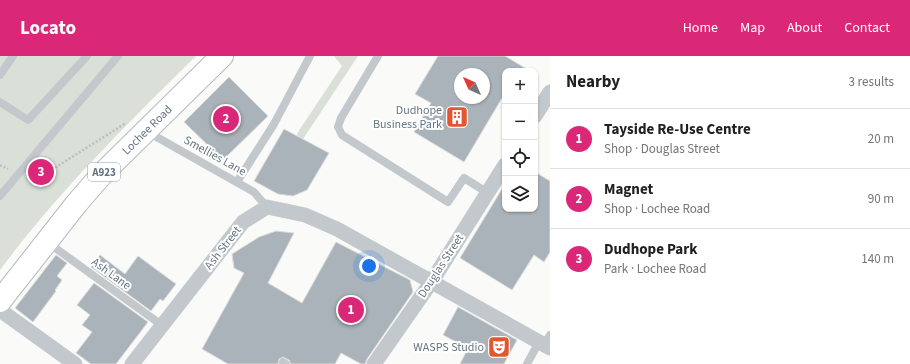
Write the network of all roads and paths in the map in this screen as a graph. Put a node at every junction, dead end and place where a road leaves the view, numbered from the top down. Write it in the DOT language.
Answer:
graph roads {
  1 [pos="13,56"];
  2 [pos="87,56"];
  3 [pos="118,56"];
  4 [pos="222,56"];
  5 [pos="310,56"];
  6 [pos="378,56"];
  7 [pos="0,75"];
  8 [pos="550,92"];
  9 [pos="0,102"];
  10 [pos="538,111"];
  11 [pos="146,131"];
  12 [pos="0,165"];
  13 [pos="502,170"];
  14 [pos="18,174"];
  15 [pos="237,182"];
  16 [pos="488,193"];
  17 [pos="0,196"];
  18 [pos="268,207"];
  19 [pos="46,242"];
  20 [pos="432,281"];
  21 [pos="0,301"];
  22 [pos="0,310"];
  23 [pos="163,326"];
  24 [pos="546,342"];
  25 [pos="75,364"];
  26 [pos="132,364"];
  27 [pos="374,364"];
  28 [pos="527,364"];
  1 -- 7 [label="lane"];
  2 -- 9 [label="lane"];
  3 -- 14 [label="lane"];
  4 -- 11 [label="main road, Lochee Road / A923"];
  5 -- 15 [label="lane"];
  6 -- 16 [label="lane"];
  8 -- 10 [label="street"];
  11 -- 14 [label="path"];
  11 -- 15 [label="lane, Smellies Lane"];
  11 -- 19 [label="main road, Lochee Road / A923"];
  12 -- 14 [label="path"];
  13 -- 16 [label="street, Douglas Street"];
  14 -- 17 [label="lane"];
  15 -- 18 [label="lane, Smellies Lane"];
  16 -- 20 [label="street, Douglas Street"];
  18 -- 20 [label="street"];
  18 -- 23 [label="street, Ash Street"];
  19 -- 21 [label="main road, Lochee Road / A923"];
  19 -- 23 [label="lane, Ash Lane"];
  20 -- 24 [label="street"];
  20 -- 27 [label="street, Douglas Street"];
  22 -- 25 [label="street"];
  23 -- 26 [label="street, Ash Street"];
  24 -- 28 [label="lane"];
}
